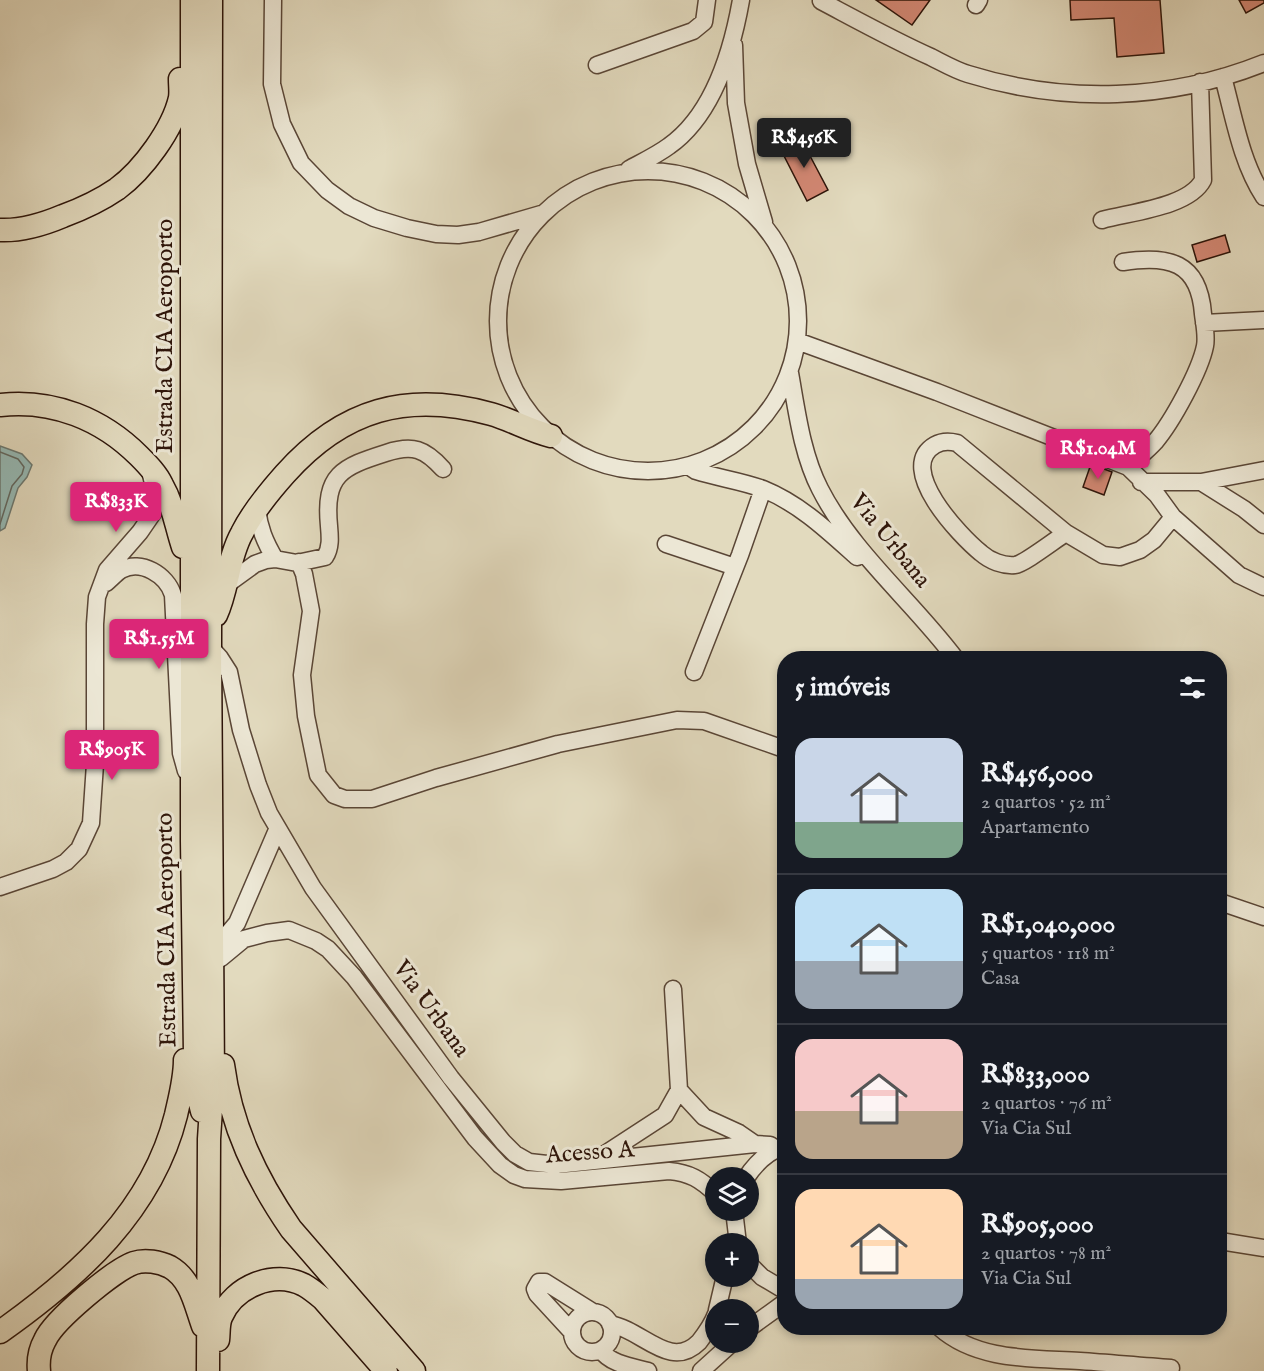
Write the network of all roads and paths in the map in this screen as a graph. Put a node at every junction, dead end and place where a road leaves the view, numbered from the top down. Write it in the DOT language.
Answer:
graph roads {
  1 [pos="181,0"];
  2 [pos="192,0"];
  3 [pos="211,0"];
  4 [pos="222,0"];
  5 [pos="273,0"];
  6 [pos="707,0"];
  7 [pos="741,0"];
  8 [pos="821,1"];
  9 [pos="734,38"];
  10 [pos="1264,63"];
  11 [pos="597,65"];
  12 [pos="1223,77"];
  13 [pos="1200,82"];
  14 [pos="211,136"];
  15 [pos="626,171"];
  16 [pos="1264,197"];
  17 [pos="541,214"];
  18 [pos="1102,220"];
  19 [pos="765,225"];
  20 [pos="0,230"];
  21 [pos="1123,262"];
  22 [pos="1264,320"];
  23 [pos="1204,323"];
  24 [pos="798,341"];
  25 [pos="790,373"];
  26 [pos="0,405"];
  27 [pos="551,436"];
  28 [pos="690,466"];
  29 [pos="1128,467"];
  30 [pos="150,468"];
  31 [pos="443,470"];
  32 [pos="1264,470"];
  33 [pos="1141,482"];
  34 [pos="1201,482"];
  35 [pos="763,489"];
  36 [pos="257,508"];
  37 [pos="1173,517"];
  38 [pos="1264,525"];
  39 [pos="1066,532"];
  40 [pos="666,544"];
  41 [pos="275,559"];
  42 [pos="299,562"];
  43 [pos="735,567"];
  44 [pos="191,570"];
  45 [pos="226,585"];
  46 [pos="1264,586"];
  47 [pos="98,597"];
  48 [pos="210,637"];
  49 [pos="943,651"];
  50 [pos="950,651"];
  51 [pos="694,672"];
  52 [pos="777,747"];
  53 [pos="192,795"];
  54 [pos="278,830"];
  55 [pos="192,841"];
  56 [pos="0,887"];
  57 [pos="1227,904"];
  58 [pos="211,909"];
  59 [pos="1264,917"];
  60 [pos="221,950"];
  61 [pos="673,989"];
  62 [pos="679,1090"];
  63 [pos="209,1139"];
  64 [pos="755,1144"];
  65 [pos="777,1146"];
  66 [pos="777,1149"];
  67 [pos="593,1162"];
  68 [pos="753,1167"];
  69 [pos="705,1185"];
  70 [pos="1227,1242"];
  71 [pos="1264,1248"];
  72 [pos="759,1274"];
  73 [pos="777,1286"];
  74 [pos="777,1308"];
  75 [pos="593,1312"];
  76 [pos="759,1321"];
  77 [pos="610,1324"];
  78 [pos="0,1332"];
  79 [pos="572,1332"];
  80 [pos="705,1335"];
  81 [pos="949,1335"];
  82 [pos="208,1344"];
  83 [pos="601,1350"];
  84 [pos="721,1353"];
  85 [pos="1172,1368"];
  86 [pos="39,1371"];
  87 [pos="211,1371"];
  88 [pos="386,1371"];
  89 [pos="414,1371"];
  90 [pos="648,1371"];
  91 [pos="701,1371"];
  1 -- 20 [label="highway"];
  2 -- 44 [label="highway, Estrada CIA Aeroporto"];
  3 -- 14 [label="highway, Estrada CIA Aeroporto"];
  4 -- 14 [label="highway"];
  5 -- 17 [label="street"];
  6 -- 11 [label="street"];
  7 -- 9 [label="street"];
  8 -- 13 [label="street"];
  9 -- 15 [label="street"];
  9 -- 19 [label="street"];
  10 -- 12 [label="street"];
  12 -- 13 [label="street"];
  12 -- 16 [label="street"];
  13 -- 18 [label="street"];
  14 -- 48 [label="highway, Estrada CIA Aeroporto"];
  15 -- 17 [label="street"];
  15 -- 19 [label="street"];
  17 -- 27 [label="street"];
  19 -- 24 [label="street"];
  21 -- 23 [label="street"];
  22 -- 23 [label="street"];
  23 -- 29 [label="street"];
  24 -- 25 [label="street"];
  24 -- 29 [label="street"];
  25 -- 28 [label="street"];
  25 -- 50 [label="street, Via Urbana"];
  26 -- 30 [label="highway"];
  27 -- 28 [label="street"];
  27 -- 36 [label="highway"];
  28 -- 35 [label="street, Via Urbana"];
  29 -- 33 [label="street"];
  30 -- 44 [label="highway"];
  30 -- 47 [label="street"];
  31 -- 42 [label="street"];
  32 -- 34 [label="street"];
  33 -- 34 [label="street"];
  33 -- 37 [label="street"];
  34 -- 38 [label="street"];
  35 -- 43 [label="street"];
  35 -- 49 [label="street, Via Urbana"];
  36 -- 41 [label="street"];
  36 -- 45 [label="highway"];
  37 -- 39 [label="street"];
  37 -- 46 [label="street"];
  39 -- 39 [label="street"];
  40 -- 43 [label="street"];
  41 -- 42 [label="street"];
  41 -- 45 [label="street"];
  42 -- 52 [label="street"];
  43 -- 51 [label="street"];
  44 -- 53 [label="highway, Estrada CIA Aeroporto"];
  45 -- 48 [label="highway"];
  47 -- 53 [label="street"];
  47 -- 56 [label="street"];
  48 -- 54 [label="street, Via Urbana"];
  48 -- 58 [label="highway, Estrada CIA Aeroporto"];
  53 -- 55 [label="highway, Estrada CIA Aeroporto"];
  54 -- 60 [label="street"];
  54 -- 67 [label="street, Via Urbana"];
  55 -- 63 [label="highway, Estrada CIA Aeroporto"];
  55 -- 78 [label="highway"];
  57 -- 59 [label="street"];
  58 -- 60 [label="highway"];
  58 -- 63 [label="highway, Estrada CIA Aeroporto"];
  60 -- 69 [label="street, Acesso A"];
  60 -- 89 [label="highway"];
  61 -- 62 [label="street"];
  62 -- 64 [label="street"];
  62 -- 67 [label="street"];
  63 -- 82 [label="highway, Estrada CIA Aeroporto"];
  64 -- 65 [label="street, Via Urbana"];
  64 -- 67 [label="street, Via Urbana"];
  66 -- 68 [label="street"];
  70 -- 71 [label="street"];
  72 -- 73 [label="street"];
  74 -- 76 [label="street"];
  75 -- 77 [label="street"];
  75 -- 79 [label="street"];
  75 -- 79 [label="street"];
  77 -- 80 [label="street"];
  77 -- 83 [label="street"];
  79 -- 83 [label="street"];
  81 -- 85 [label="street"];
  82 -- 86 [label="highway"];
  82 -- 87 [label="highway, Estrada CIA Aeroporto"];
  83 -- 90 [label="street"];
  84 -- 91 [label="street"];
  87 -- 88 [label="highway"];
}
